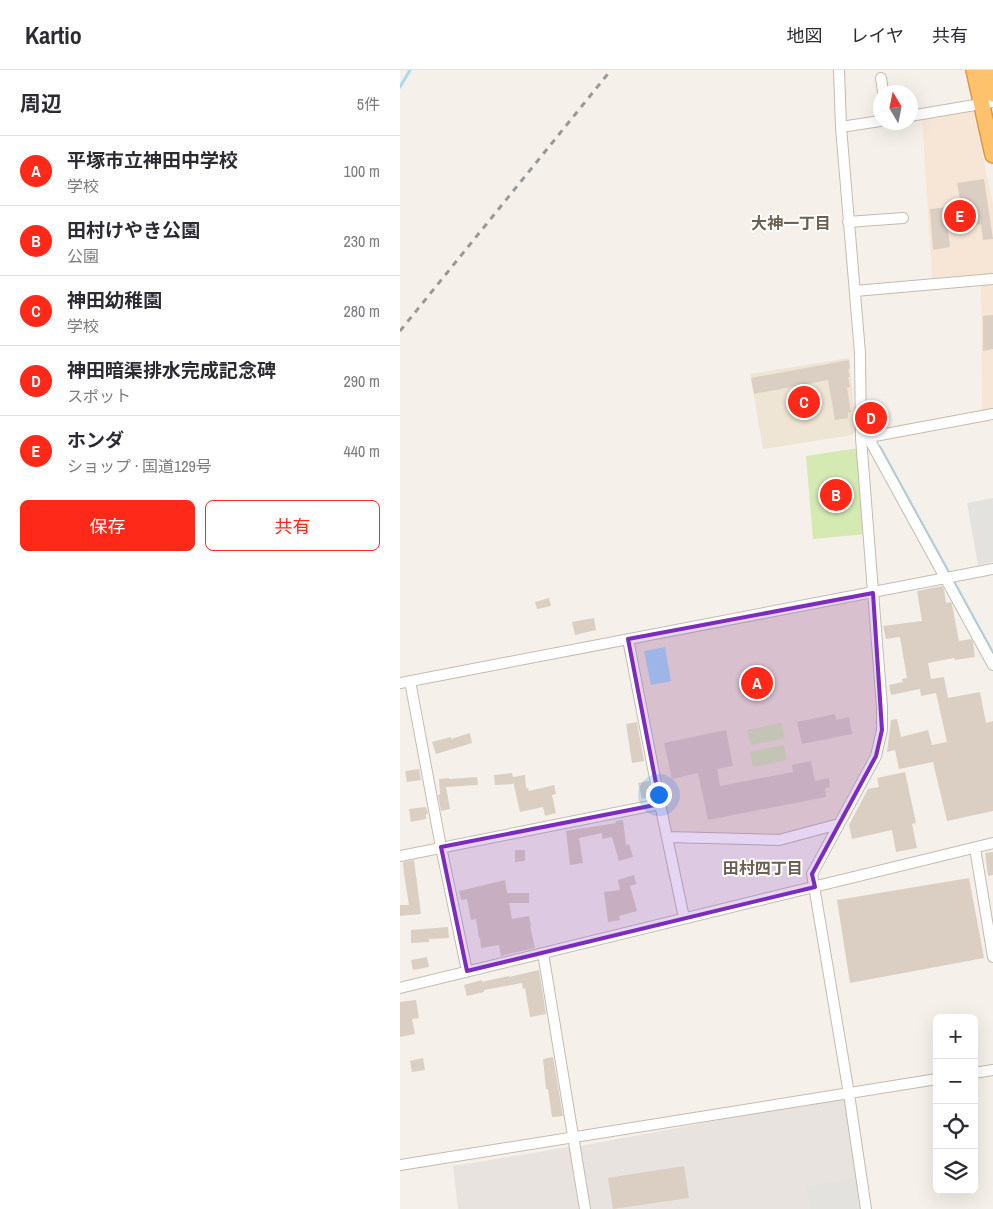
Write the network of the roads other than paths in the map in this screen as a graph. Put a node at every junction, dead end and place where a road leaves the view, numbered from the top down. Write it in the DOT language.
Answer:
graph roads {
  1 [pos="839,70"];
  2 [pos="974,70"];
  3 [pos="988,70"];
  4 [pos="881,78"];
  5 [pos="882,85"];
  6 [pos="993,94"];
  7 [pos="987,103"];
  8 [pos="918,115"];
  9 [pos="873,122"];
  10 [pos="840,127"];
  11 [pos="993,155"];
  12 [pos="904,218"];
  13 [pos="848,222"];
  14 [pos="993,279"];
  15 [pos="854,291"];
  16 [pos="993,414"];
  17 [pos="865,438"];
  18 [pos="993,570"];
  19 [pos="946,579"];
  20 [pos="873,593"];
  21 [pos="628,639"];
  22 [pos="993,666"];
  23 [pos="405,682"];
  24 [pos="660,804"];
  25 [pos="839,824"];
  26 [pos="668,837"];
  27 [pos="993,843"];
  28 [pos="441,847"];
  29 [pos="975,848"];
  30 [pos="400,856"];
  31 [pos="815,887"];
  32 [pos="684,918"];
  33 [pos="543,953"];
  34 [pos="993,957"];
  35 [pos="467,971"];
  36 [pos="400,988"];
  37 [pos="993,1070"];
  38 [pos="978,1072"];
  39 [pos="933,1080"];
  40 [pos="848,1094"];
  41 [pos="573,1137"];
  42 [pos="400,1165"];
  43 [pos="585,1209"];
  44 [pos="866,1209"];
  1 -- 10 [label="street"];
  2 -- 7 [label="highway"];
  3 -- 6 [label="highway"];
  4 -- 5 [label="street"];
  7 -- 8 [label="street"];
  7 -- 11 [label="highway"];
  9 -- 10 [label="street"];
  10 -- 13 [label="street"];
  12 -- 13 [label="street"];
  13 -- 15 [label="street"];
  14 -- 15 [label="street"];
  15 -- 17 [label="street"];
  16 -- 17 [label="street"];
  17 -- 19 [label="street"];
  17 -- 20 [label="street"];
  18 -- 19 [label="street"];
  19 -- 20 [label="street"];
  19 -- 22 [label="street"];
  20 -- 21 [label="street"];
  20 -- 25 [label="street"];
  21 -- 23 [label="street"];
  21 -- 24 [label="street"];
  23 -- 28 [label="street"];
  24 -- 26 [label="street"];
  24 -- 28 [label="street"];
  25 -- 26 [label="street"];
  25 -- 31 [label="street"];
  26 -- 32 [label="street"];
  27 -- 29 [label="street"];
  28 -- 30 [label="street"];
  28 -- 35 [label="street"];
  29 -- 31 [label="street"];
  29 -- 34 [label="street"];
  31 -- 32 [label="street"];
  31 -- 40 [label="street"];
  32 -- 33 [label="street"];
  33 -- 35 [label="street"];
  33 -- 41 [label="street"];
  35 -- 36 [label="street"];
  37 -- 38 [label="street"];
  39 -- 40 [label="street"];
  40 -- 41 [label="street"];
  40 -- 44 [label="street"];
  41 -- 42 [label="street"];
  41 -- 43 [label="street"];
}
